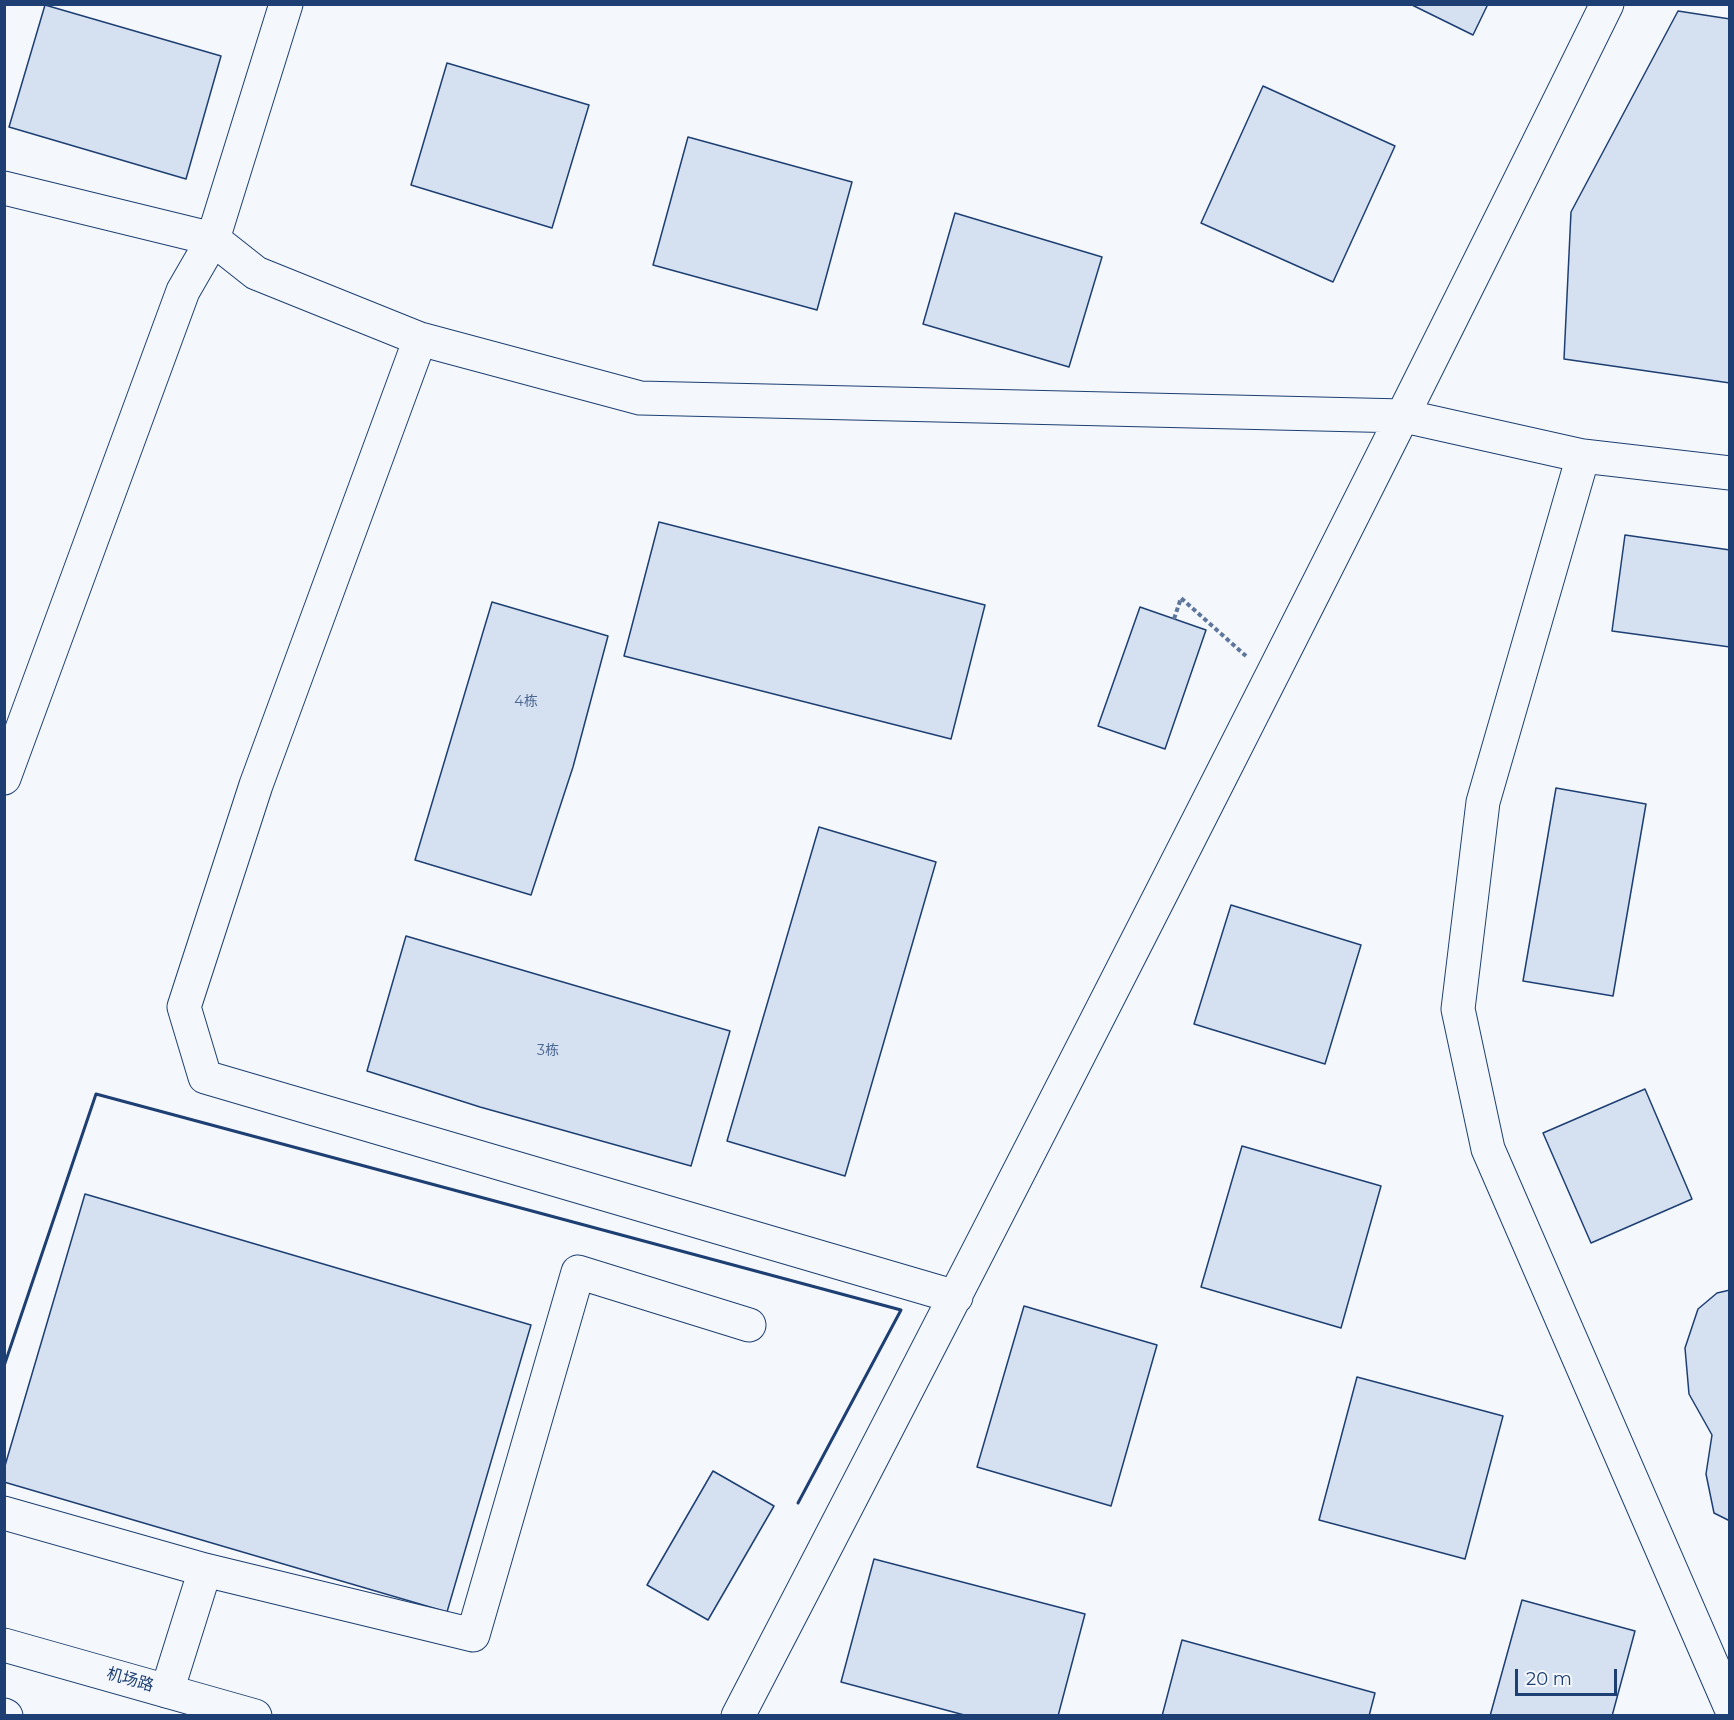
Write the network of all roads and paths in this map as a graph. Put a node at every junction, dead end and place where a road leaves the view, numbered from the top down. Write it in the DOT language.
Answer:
graph roads {
  1 [pos="286,4"];
  2 [pos="1607,4"];
  3 [pos="4,188"];
  4 [pos="213,239"];
  5 [pos="420,339"];
  6 [pos="1404,416"];
  7 [pos="1583,456"];
  8 [pos="1730,473"];
  9 [pos="1174,619"];
  10 [pos="1270,679"];
  11 [pos="4,778"];
  12 [pos="956,1297"];
  13 [pos="748,1325"];
  14 [pos="4,1513"];
  15 [pos="205,1570"];
  16 [pos="4,1645"];
  17 [pos="167,1691"];
  18 [pos="1730,1706"];
  19 [pos="255,1716"];
  20 [pos="738,1716"];
  1 -- 4 [label="street"];
  2 -- 6 [label="street"];
  3 -- 4 [label="street"];
  4 -- 5 [label="street"];
  4 -- 11 [label="street"];
  5 -- 6 [label="street"];
  5 -- 12 [label="street"];
  6 -- 7 [label="street"];
  6 -- 10 [label="street"];
  7 -- 8 [label="street"];
  7 -- 18 [label="street"];
  9 -- 10 [label="path"];
  10 -- 12 [label="street"];
  12 -- 20 [label="street"];
  13 -- 15 [label="street"];
  14 -- 15 [label="street"];
  15 -- 17 [label="street"];
  16 -- 17 [label="street, 机场路"];
  17 -- 19 [label="street, 机场路"];
}
